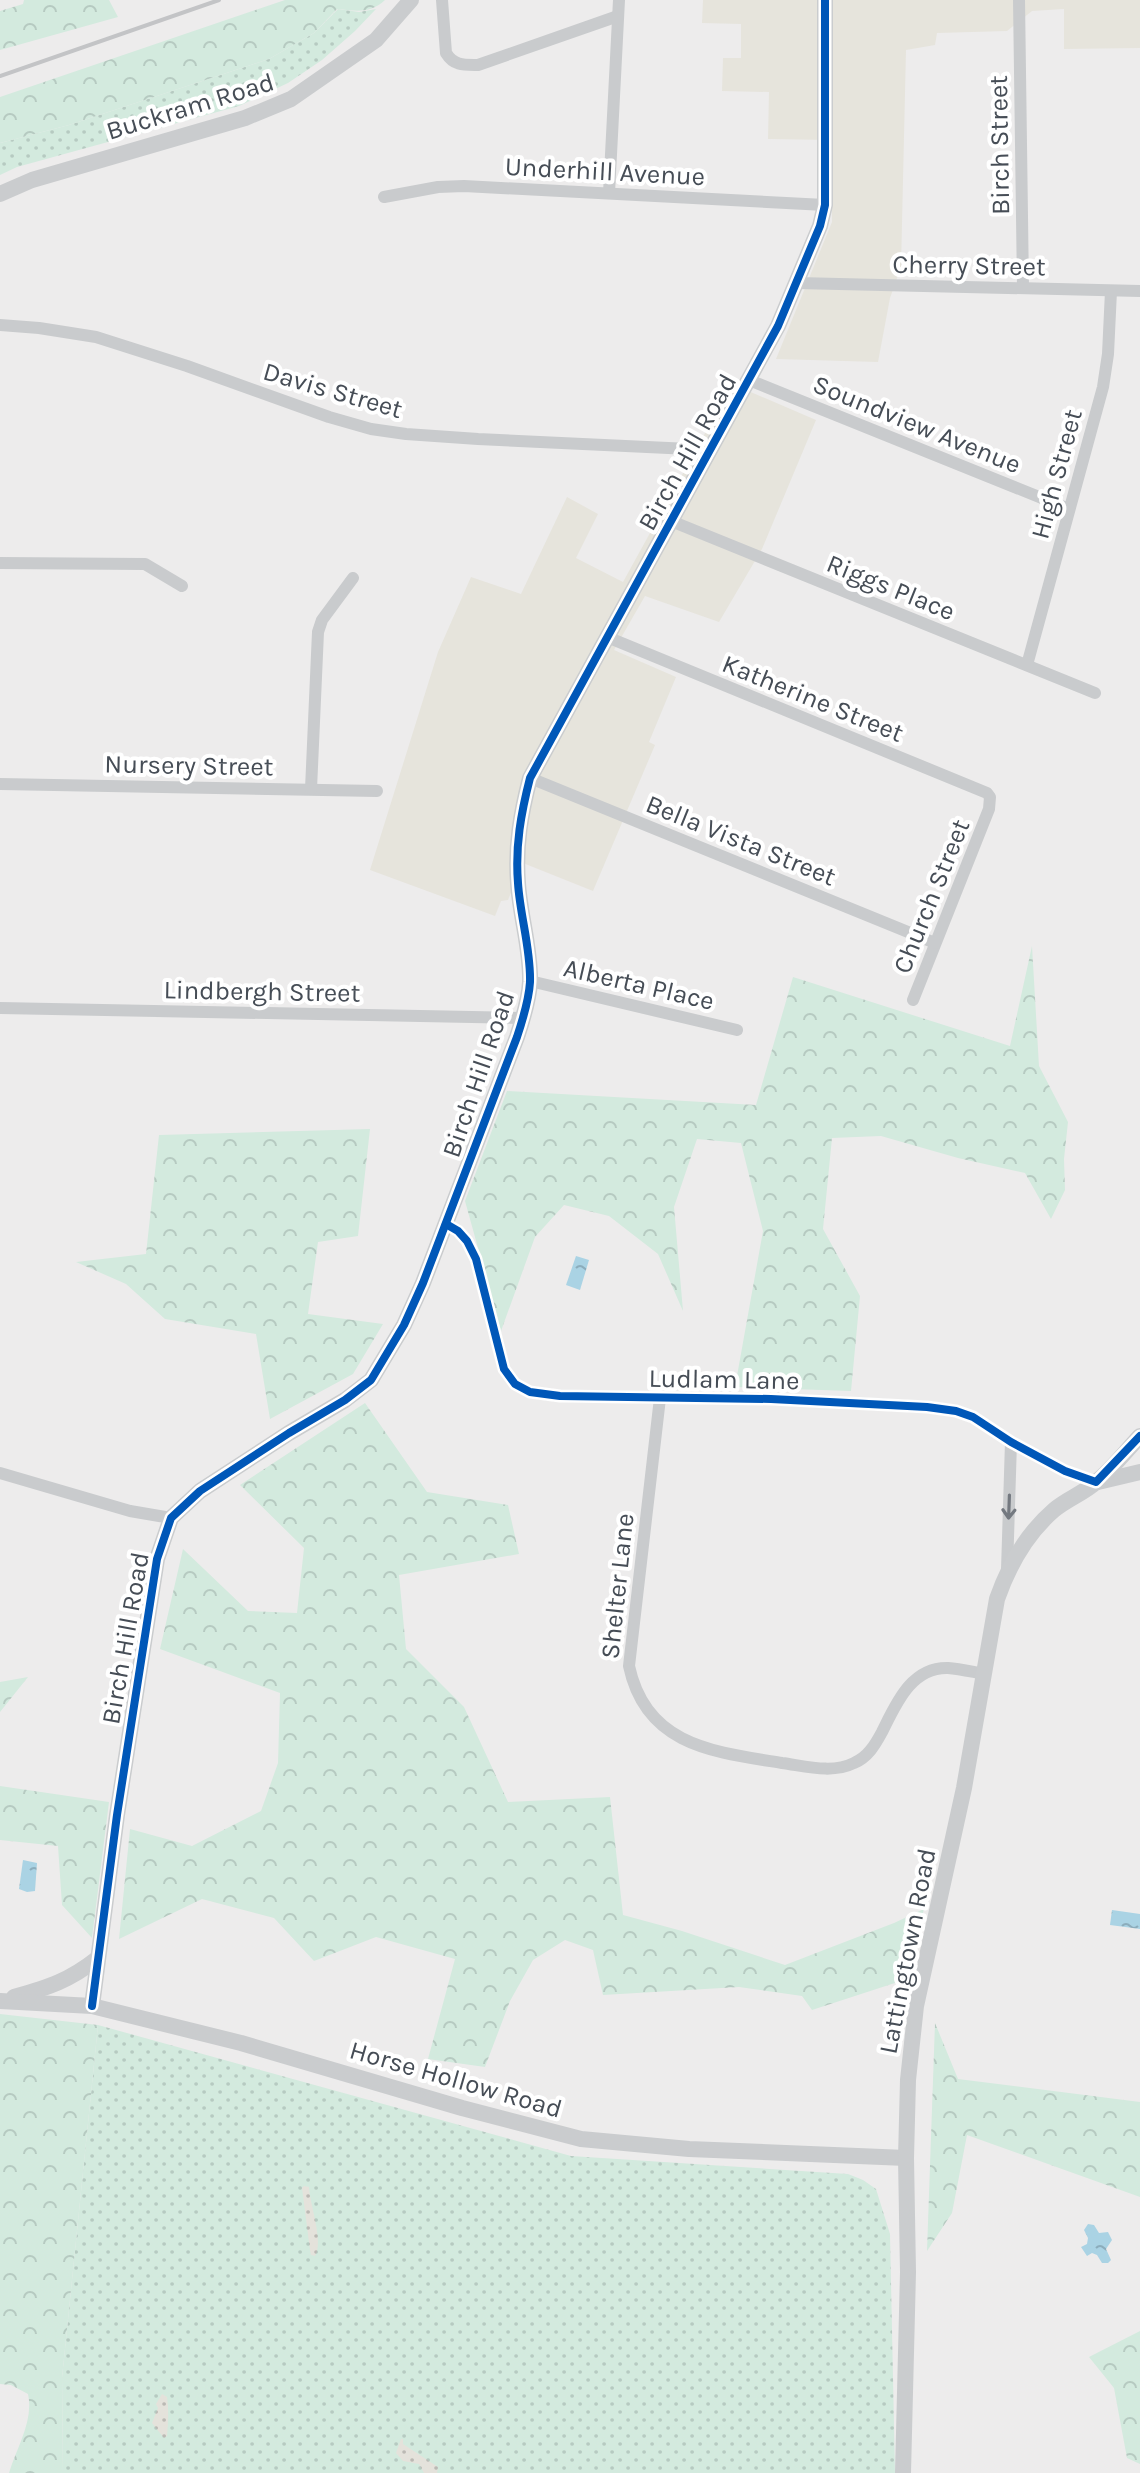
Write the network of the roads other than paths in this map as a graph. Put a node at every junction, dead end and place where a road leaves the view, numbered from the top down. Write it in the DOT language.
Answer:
graph roads {
  1 [pos="411,0"];
  2 [pos="442,0"];
  3 [pos="619,0"];
  4 [pos="825,0"];
  5 [pos="1019,0"];
  6 [pos="618,16"];
  7 [pos="609,193"];
  8 [pos="0,194"];
  9 [pos="384,197"];
  10 [pos="825,205"];
  11 [pos="797,283"];
  12 [pos="1023,288"];
  13 [pos="1111,291"];
  14 [pos="1140,291"];
  15 [pos="0,325"];
  16 [pos="749,380"];
  17 [pos="711,450"];
  18 [pos="1069,509"];
  19 [pos="671,521"];
  20 [pos="0,563"];
  21 [pos="353,578"];
  22 [pos="182,586"];
  23 [pos="607,637"];
  24 [pos="1027,665"];
  25 [pos="1095,693"];
  26 [pos="530,778"];
  27 [pos="0,784"];
  28 [pos="311,789"];
  29 [pos="377,791"];
  30 [pos="989,809"];
  31 [pos="935,943"];
  32 [pos="530,981"];
  33 [pos="913,1000"];
  34 [pos="0,1008"];
  35 [pos="523,1018"];
  36 [pos="737,1030"];
  37 [pos="446,1224"];
  38 [pos="660,1398"];
  39 [pos="1140,1436"];
  40 [pos="1011,1442"];
  41 [pos="1140,1472"];
  42 [pos="0,1473"];
  43 [pos="1096,1482"];
  44 [pos="171,1518"];
  45 [pos="1007,1573"];
  46 [pos="985,1674"];
  47 [pos="98,1958"];
  48 [pos="0,2001"];
  49 [pos="92,2006"];
  50 [pos="906,2158"];
  51 [pos="903,2473"];
  1 -- 8 [label="street, Buckram Road"];
  2 -- 6 [label="street"];
  3 -- 6 [label="street"];
  4 -- 10 [label="street, Birch Hill Road"];
  5 -- 12 [label="street, Birch Street"];
  6 -- 7 [label="street"];
  7 -- 9 [label="street, Underhill Avenue"];
  7 -- 10 [label="street, Underhill Avenue"];
  10 -- 11 [label="street, Birch Hill Road"];
  11 -- 12 [label="street, Cherry Street"];
  11 -- 16 [label="street, Birch Hill Road"];
  12 -- 13 [label="street, Cherry Street"];
  13 -- 14 [label="street, Cherry Street"];
  13 -- 18 [label="street, High Street"];
  15 -- 17 [label="street, Davis Street"];
  16 -- 17 [label="street, Birch Hill Road"];
  16 -- 18 [label="street, Soundview Avenue"];
  17 -- 19 [label="street, Birch Hill Road"];
  18 -- 24 [label="street, High Street"];
  19 -- 23 [label="street, Birch Hill Road"];
  19 -- 24 [label="street, Riggs Place"];
  20 -- 22 [label="street"];
  21 -- 28 [label="street"];
  23 -- 26 [label="street, Birch Hill Road"];
  23 -- 30 [label="street, Katherine Street"];
  24 -- 25 [label="street, Riggs Place"];
  26 -- 31 [label="street, Bella Vista Street"];
  26 -- 32 [label="street, Birch Hill Road"];
  27 -- 28 [label="street, Nursery Street"];
  28 -- 29 [label="street, Nursery Street"];
  30 -- 31 [label="street, Church Street"];
  31 -- 33 [label="street, Church Street"];
  32 -- 35 [label="street, Birch Hill Road"];
  32 -- 36 [label="street, Alberta Place"];
  34 -- 35 [label="street, Lindbergh Street"];
  35 -- 37 [label="street, Birch Hill Road"];
  37 -- 38 [label="street, Ludlam Lane"];
  37 -- 44 [label="street, Birch Hill Road"];
  38 -- 40 [label="street, Ludlam Lane"];
  38 -- 46 [label="street, Shelter Lane"];
  39 -- 43 [label="street"];
  40 -- 43 [label="street, Ludlam Lane"];
  40 -- 45 [label="street, one-way"];
  41 -- 43 [label="street"];
  42 -- 44 [label="street"];
  43 -- 45 [label="street, Lattingtown Road"];
  44 -- 47 [label="street, Birch Hill Road"];
  45 -- 46 [label="street, Lattingtown Road"];
  46 -- 50 [label="street, Lattingtown Road"];
  47 -- 48 [label="street"];
  47 -- 49 [label="street, Birch Hill Road"];
  48 -- 49 [label="street, Horse Hollow Road"];
  49 -- 50 [label="street, Horse Hollow Road"];
  50 -- 51 [label="street, Lattingtown Road"];
}
